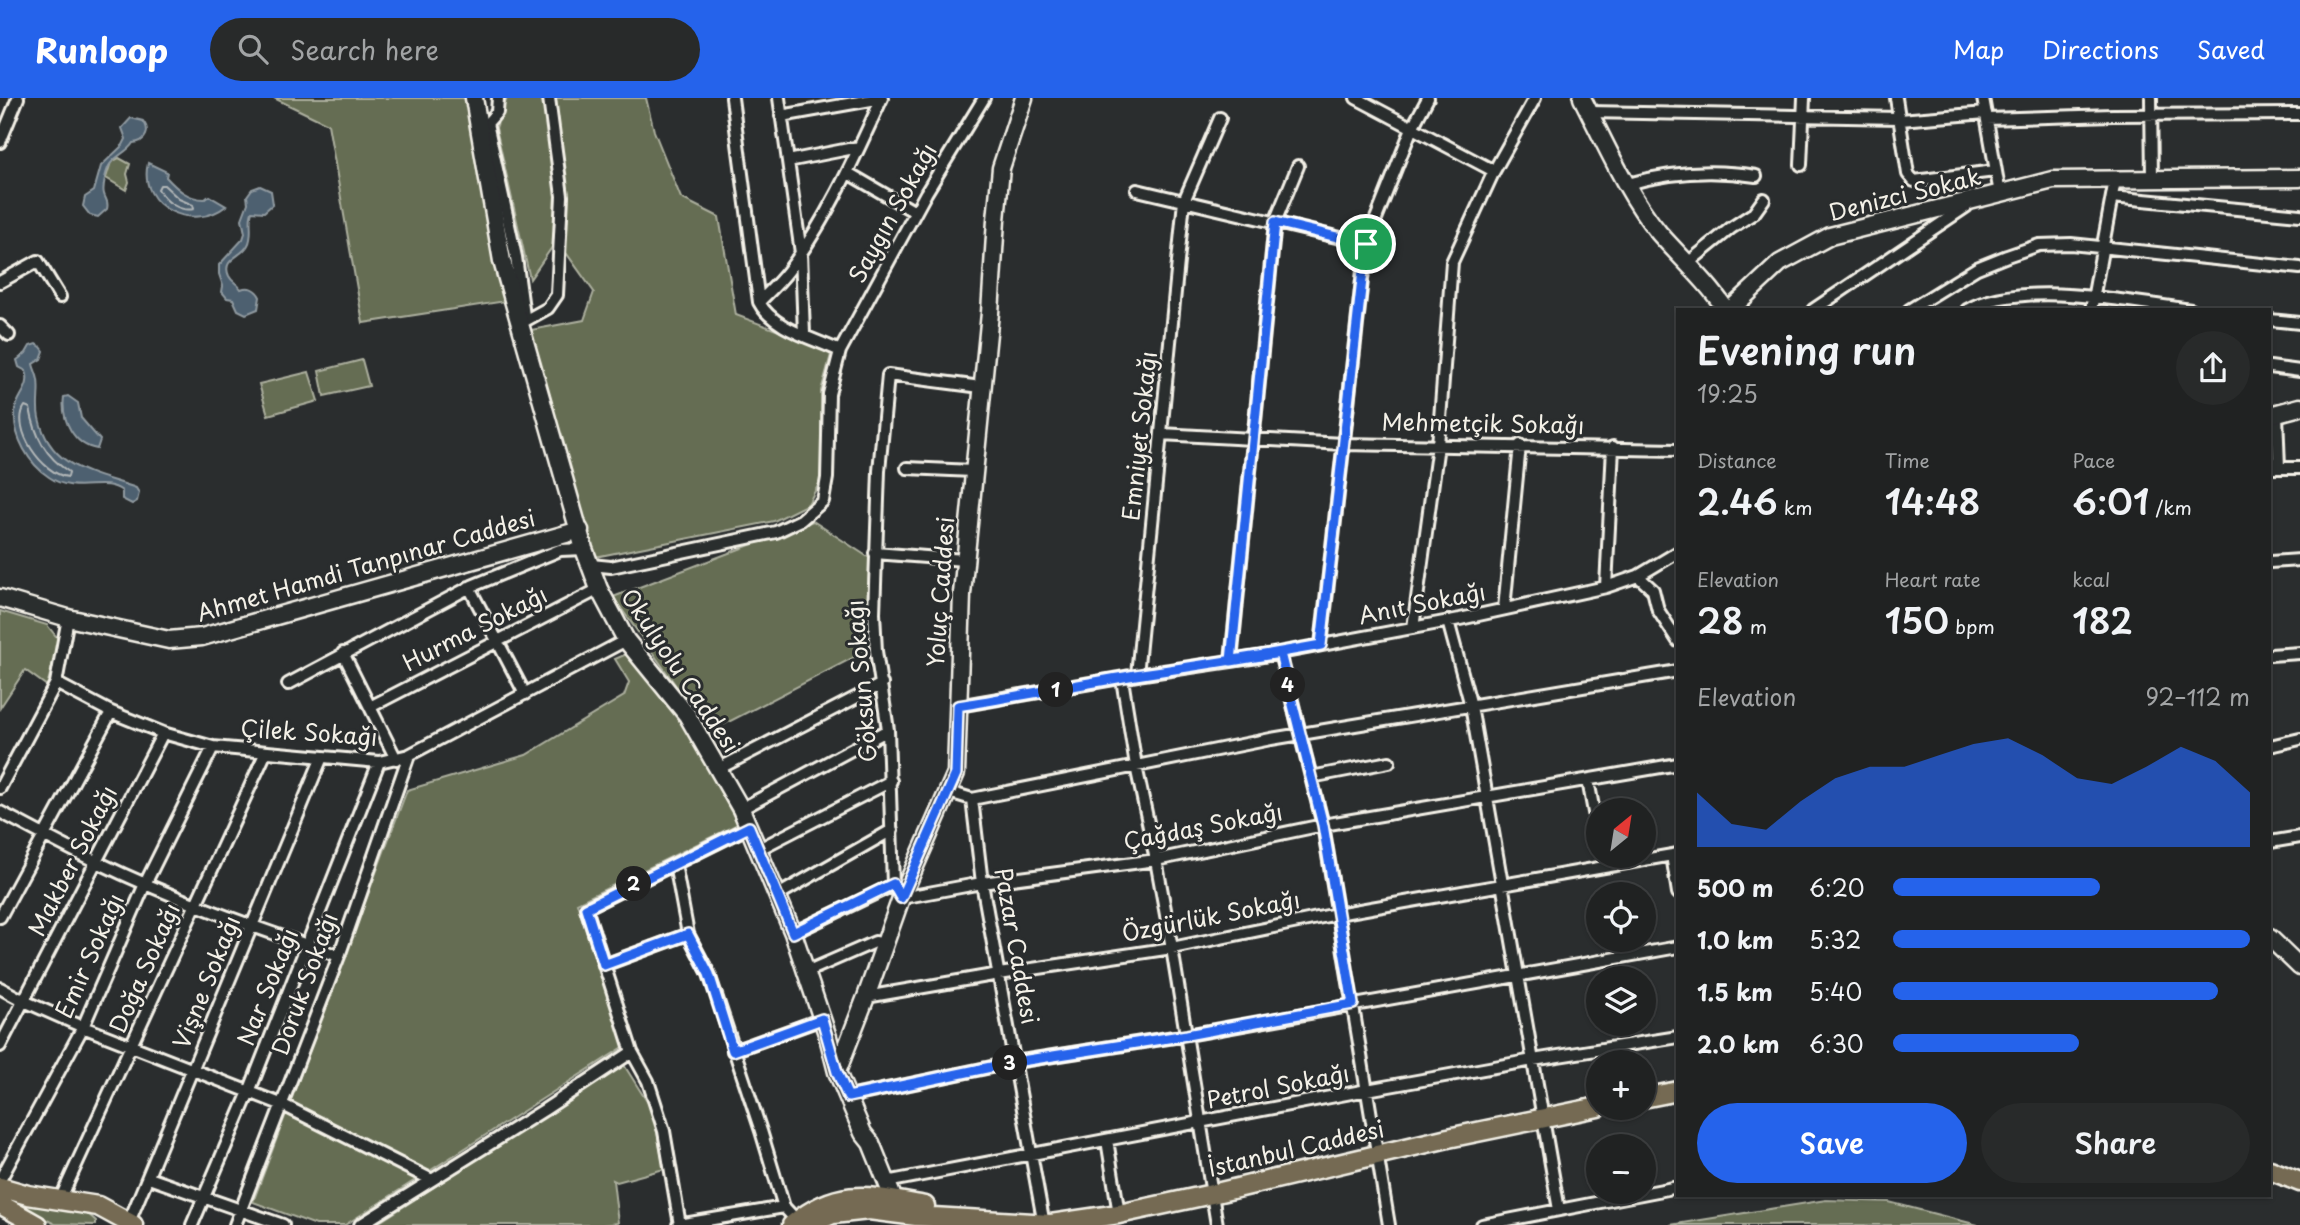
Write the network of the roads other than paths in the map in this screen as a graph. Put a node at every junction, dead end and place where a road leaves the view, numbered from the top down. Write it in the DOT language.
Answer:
graph roads {
  1 [pos="18,98"];
  2 [pos="474,98"];
  3 [pos="498,98"];
  4 [pos="549,98"];
  5 [pos="732,98"];
  6 [pos="779,98"];
  7 [pos="882,98"];
  8 [pos="984,98"];
  9 [pos="1024,98"];
  10 [pos="1356,98"];
  11 [pos="1428,98"];
  12 [pos="1535,98"];
  13 [pos="1804,98"];
  14 [pos="1896,98"];
  15 [pos="1983,98"];
  16 [pos="2151,98"];
  17 [pos="1585,105"];
  18 [pos="2151,114"];
  19 [pos="2300,114"];
  20 [pos="781,116"];
  21 [pos="1986,116"];
  22 [pos="1803,117"];
  23 [pos="1220,118"];
  24 [pos="1900,119"];
  25 [pos="483,127"];
  26 [pos="1412,128"];
  27 [pos="0,142"];
  28 [pos="859,147"];
  29 [pos="788,161"];
  30 [pos="1801,165"];
  31 [pos="1298,166"];
  32 [pos="1494,171"];
  33 [pos="1996,172"];
  34 [pos="848,173"];
  35 [pos="1756,176"];
  36 [pos="2300,178"];
  37 [pos="2152,179"];
  38 [pos="2115,180"];
  39 [pos="1628,184"];
  40 [pos="1137,190"];
  41 [pos="2000,194"];
  42 [pos="2112,197"];
  43 [pos="1764,200"];
  44 [pos="1976,200"];
  45 [pos="1184,201"];
  46 [pos="915,212"];
  47 [pos="2300,215"];
  48 [pos="1275,222"];
  49 [pos="1366,244"];
  50 [pos="2103,247"];
  51 [pos="801,253"];
  52 [pos="1688,263"];
  53 [pos="2300,268"];
  54 [pos="0,282"];
  55 [pos="60,298"];
  56 [pos="2094,298"];
  57 [pos="759,302"];
  58 [pos="1726,308"];
  59 [pos="1730,308"];
  60 [pos="1816,308"];
  61 [pos="1912,308"];
  62 [pos="1970,308"];
  63 [pos="2092,308"];
  64 [pos="2175,308"];
  65 [pos="2271,320"];
  66 [pos="522,323"];
  67 [pos="2300,323"];
  68 [pos="0,326"];
  69 [pos="804,334"];
  70 [pos="9,335"];
  71 [pos="840,351"];
  72 [pos="2271,367"];
  73 [pos="2300,371"];
  74 [pos="981,387"];
  75 [pos="2300,407"];
  76 [pos="2273,414"];
  77 [pos="1161,434"];
  78 [pos="1253,439"];
  79 [pos="1343,443"];
  80 [pos="1438,445"];
  81 [pos="1520,445"];
  82 [pos="1613,447"];
  83 [pos="1676,450"];
  84 [pos="907,468"];
  85 [pos="2274,468"];
  86 [pos="2300,468"];
  87 [pos="973,471"];
  88 [pos="580,530"];
  89 [pos="584,549"];
  90 [pos="875,553"];
  91 [pos="1676,553"];
  92 [pos="964,560"];
  93 [pos="2300,560"];
  94 [pos="2271,562"];
  95 [pos="591,565"];
  96 [pos="1638,576"];
  97 [pos="469,587"];
  98 [pos="1606,587"];
  99 [pos="599,589"];
  100 [pos="0,598"];
  101 [pos="1504,609"];
  102 [pos="68,618"];
  103 [pos="1448,621"];
  104 [pos="1413,628"];
  105 [pos="1676,638"];
  106 [pos="626,640"];
  107 [pos="497,642"];
  108 [pos="1321,645"];
  109 [pos="343,653"];
  110 [pos="1280,653"];
  111 [pos="2300,653"];
  112 [pos="2271,655"];
  113 [pos="1231,661"];
  114 [pos="1676,671"];
  115 [pos="1138,675"];
  116 [pos="1122,679"];
  117 [pos="56,683"];
  118 [pos="288,684"];
  119 [pos="882,684"];
  120 [pos="525,694"];
  121 [pos="958,706"];
  122 [pos="1471,706"];
  123 [pos="370,707"];
  124 [pos="111,712"];
  125 [pos="888,730"];
  126 [pos="163,733"];
  127 [pos="1300,734"];
  128 [pos="2300,739"];
  129 [pos="2271,746"];
  130 [pos="213,747"];
  131 [pos="266,752"];
  132 [pos="409,755"];
  133 [pos="323,757"];
  134 [pos="396,759"];
  135 [pos="379,762"];
  136 [pos="1389,762"];
  137 [pos="1676,764"];
  138 [pos="1136,766"];
  139 [pos="718,769"];
  140 [pos="1311,777"];
  141 [pos="1588,780"];
  142 [pos="891,781"];
  143 [pos="0,788"];
  144 [pos="949,793"];
  145 [pos="1487,797"];
  146 [pos="1591,798"];
  147 [pos="972,799"];
  148 [pos="741,809"];
  149 [pos="0,812"];
  150 [pos="1323,825"];
  151 [pos="749,827"];
  152 [pos="892,830"];
  153 [pos="44,835"];
  154 [pos="2300,837"];
  155 [pos="2271,842"];
  156 [pos="759,849"];
  157 [pos="1675,854"];
  158 [pos="1656,856"];
  159 [pos="1156,860"];
  160 [pos="95,862"];
  161 [pos="674,864"];
  162 [pos="1586,865"];
  163 [pos="982,883"];
  164 [pos="145,884"];
  165 [pos="1503,885"];
  166 [pos="897,891"];
  167 [pos="778,895"];
  168 [pos="197,905"];
  169 [pos="1337,914"];
  170 [pos="0,917"];
  171 [pos="253,926"];
  172 [pos="793,933"];
  173 [pos="688,934"];
  174 [pos="885,944"];
  175 [pos="307,945"];
  176 [pos="1676,947"];
  177 [pos="2281,947"];
  178 [pos="1172,948"];
  179 [pos="339,956"];
  180 [pos="604,965"];
  181 [pos="2300,967"];
  182 [pos="806,972"];
  183 [pos="999,974"];
  184 [pos="1518,975"];
  185 [pos="0,988"];
  186 [pos="866,997"];
  187 [pos="24,1001"];
  188 [pos="1353,1004"];
  189 [pos="822,1019"];
  190 [pos="83,1027"];
  191 [pos="1187,1035"];
  192 [pos="1676,1037"];
  193 [pos="133,1045"];
  194 [pos="0,1046"];
  195 [pos="733,1051"];
  196 [pos="632,1052"];
  197 [pos="1533,1060"];
  198 [pos="1015,1062"];
  199 [pos="194,1069"];
  200 [pos="837,1072"];
  201 [pos="1367,1090"];
  202 [pos="1676,1091"];
  203 [pos="249,1092"];
  204 [pos="1656,1095"];
  205 [pos="848,1097"];
  206 [pos="283,1105"];
  207 [pos="1586,1109"];
  208 [pos="1543,1118"];
  209 [pos="1199,1124"];
  210 [pos="1107,1140"];
  211 [pos="1031,1154"];
  212 [pos="1378,1155"];
  213 [pos="2271,1170"];
  214 [pos="149,1178"];
  215 [pos="0,1180"];
  216 [pos="432,1180"];
  217 [pos="2300,1182"];
  218 [pos="0,1187"];
  219 [pos="1676,1187"];
  220 [pos="888,1193"];
  221 [pos="1212,1194"];
  222 [pos="202,1198"];
  223 [pos="60,1200"];
  224 [pos="0,1203"];
  225 [pos="82,1203"];
  226 [pos="784,1207"];
  227 [pos="1559,1210"];
  228 [pos="242,1212"];
  229 [pos="844,1213"];
  230 [pos="1119,1214"];
  231 [pos="916,1216"];
  232 [pos="1004,1222"];
  233 [pos="131,1224"];
  234 [pos="799,1224"];
  235 [pos="37,1225"];
  236 [pos="103,1225"];
  237 [pos="192,1225"];
  238 [pos="236,1225"];
  239 [pos="283,1225"];
  240 [pos="360,1225"];
  241 [pos="679,1225"];
  242 [pos="1044,1225"];
  243 [pos="1217,1225"];
  244 [pos="1389,1225"];
  245 [pos="1482,1225"];
  1 -- 27 [label="street"];
  2 -- 25 [label="street, Okulyolu Caddesi"];
  3 -- 25 [label="street"];
  4 -- 66 [label="street"];
  5 -- 57 [label="street"];
  6 -- 20 [label="street"];
  7 -- 20 [label="street"];
  7 -- 28 [label="street"];
  8 -- 46 [label="street, Saygın Sokağı"];
  9 -- 74 [label="street, Yoluç Caddesi"];
  10 -- 26 [label="street"];
  11 -- 26 [label="street"];
  12 -- 32 [label="street"];
  13 -- 22 [label="street"];
  14 -- 24 [label="street"];
  15 -- 21 [label="street"];
  16 -- 18 [label="street"];
  17 -- 22 [label="street"];
  17 -- 39 [label="street"];
  18 -- 19 [label="street"];
  18 -- 21 [label="street"];
  18 -- 37 [label="street"];
  20 -- 29 [label="street"];
  21 -- 24 [label="street"];
  21 -- 33 [label="street"];
  22 -- 24 [label="street"];
  22 -- 30 [label="street"];
  23 -- 45 [label="street, Emniyet Sokağı"];
  24 -- 33 [label="street"];
  25 -- 66 [label="street, Okulyolu Caddesi"];
  26 -- 32 [label="street"];
  26 -- 49 [label="street"];
  28 -- 29 [label="street"];
  28 -- 34 [label="street"];
  29 -- 51 [label="street"];
  31 -- 48 [label="street"];
  32 -- 80 [label="street"];
  33 -- 41 [label="street"];
  34 -- 46 [label="street"];
  34 -- 51 [label="street"];
  35 -- 39 [label="street"];
  36 -- 37 [label="street, Denizci Sokak"];
  37 -- 38 [label="street, Denizci Sokak"];
  38 -- 41 [label="street, Denizci Sokak"];
  38 -- 42 [label="street"];
  39 -- 52 [label="street"];
  40 -- 45 [label="street"];
  41 -- 44 [label="street, Denizci Sokak"];
  42 -- 47 [label="street"];
  42 -- 50 [label="street"];
  43 -- 52 [label="street"];
  44 -- 59 [label="street, Denizci Sokak"];
  44 -- 60 [label="street"];
  45 -- 48 [label="street"];
  45 -- 77 [label="street, Emniyet Sokağı"];
  46 -- 71 [label="street, Saygın Sokağı"];
  48 -- 49 [label="street"];
  48 -- 78 [label="street"];
  49 -- 79 [label="street"];
  50 -- 53 [label="street"];
  50 -- 56 [label="street"];
  50 -- 61 [label="street"];
  51 -- 57 [label="street"];
  51 -- 69 [label="street"];
  52 -- 58 [label="street"];
  54 -- 55 [label="street"];
  56 -- 62 [label="street"];
  56 -- 63 [label="street"];
  56 -- 64 [label="street"];
  57 -- 69 [label="street"];
  65 -- 67 [label="street"];
  66 -- 88 [label="street, Okulyolu Caddesi"];
  68 -- 70 [label="street"];
  69 -- 71 [label="street"];
  71 -- 95 [label="street, Saygın Sokağı"];
  72 -- 73 [label="street"];
  74 -- 87 [label="street, Yoluç Caddesi"];
  74 -- 90 [label="street, Göksun Sokağı"];
  75 -- 76 [label="street"];
  76 -- 85 [label="street"];
  77 -- 78 [label="street, Mehmetçik Sokağı"];
  77 -- 115 [label="street, Emniyet Sokağı"];
  78 -- 79 [label="street, Mehmetçik Sokağı"];
  78 -- 113 [label="street"];
  79 -- 80 [label="street, Mehmetçik Sokağı"];
  79 -- 108 [label="street"];
  80 -- 81 [label="street, Mehmetçik Sokağı"];
  80 -- 104 [label="street"];
  81 -- 82 [label="street, Mehmetçik Sokağı"];
  81 -- 101 [label="street"];
  82 -- 83 [label="street, Mehmetçik Sokağı"];
  82 -- 98 [label="street"];
  84 -- 87 [label="street"];
  85 -- 86 [label="street"];
  87 -- 92 [label="street, Yoluç Caddesi"];
  88 -- 89 [label="street, Okulyolu Caddesi"];
  88 -- 102 [label="street, Ahmet Hamdi Tanpınar Caddesi"];
  89 -- 95 [label="street, Okulyolu Caddesi"];
  89 -- 97 [label="street"];
  90 -- 92 [label="street"];
  90 -- 119 [label="street, Göksun Sokağı"];
  91 -- 96 [label="street, Anıt Sokağı"];
  92 -- 121 [label="street, Yoluç Caddesi"];
  93 -- 94 [label="street"];
  95 -- 99 [label="street, Okulyolu Caddesi"];
  96 -- 98 [label="street, Anıt Sokağı"];
  96 -- 105 [label="street"];
  97 -- 107 [label="street"];
  97 -- 109 [label="street"];
  98 -- 101 [label="street, Anıt Sokağı"];
  99 -- 106 [label="street, Okulyolu Caddesi"];
  99 -- 107 [label="street, Hurma Sokağı"];
  100 -- 102 [label="street, Ahmet Hamdi Tanpınar Caddesi"];
  101 -- 103 [label="street, Anıt Sokağı"];
  102 -- 117 [label="street"];
  103 -- 104 [label="street, Anıt Sokağı"];
  103 -- 122 [label="street"];
  104 -- 108 [label="street, Anıt Sokağı"];
  106 -- 120 [label="street, Çilek Sokağı"];
  106 -- 139 [label="street, Okulyolu Caddesi"];
  107 -- 120 [label="street"];
  107 -- 123 [label="street, Hurma Sokağı"];
  108 -- 110 [label="street, Anıt Sokağı"];
  109 -- 118 [label="street"];
  109 -- 123 [label="street"];
  110 -- 113 [label="street, Anıt Sokağı"];
  110 -- 127 [label="street"];
  111 -- 112 [label="street"];
  113 -- 115 [label="street, Anıt Sokağı"];
  114 -- 122 [label="street"];
  115 -- 116 [label="street, Anıt Sokağı"];
  116 -- 121 [label="street, Anıt Sokağı"];
  116 -- 138 [label="street"];
  117 -- 124 [label="street, Çilek Sokağı"];
  117 -- 143 [label="street"];
  119 -- 125 [label="street, Göksun Sokağı"];
  119 -- 139 [label="street"];
  120 -- 132 [label="street, Çilek Sokağı"];
  121 -- 144 [label="street, Yoluç Caddesi"];
  122 -- 127 [label="street"];
  122 -- 145 [label="street"];
  123 -- 134 [label="street"];
  124 -- 126 [label="street, Çilek Sokağı"];
  124 -- 153 [label="street"];
  125 -- 142 [label="street, Göksun Sokağı"];
  125 -- 148 [label="street"];
  126 -- 130 [label="street, Çilek Sokağı"];
  126 -- 160 [label="street, Makber Sokağı"];
  127 -- 138 [label="street"];
  127 -- 140 [label="street"];
  128 -- 129 [label="street"];
  130 -- 131 [label="street, Çilek Sokağı"];
  130 -- 164 [label="street, Emir Sokağı"];
  131 -- 133 [label="street, Çilek Sokağı"];
  131 -- 168 [label="street, Doğa Sokağı"];
  132 -- 134 [label="street, Çilek Sokağı"];
  132 -- 179 [label="street, Doruk Sokağı"];
  133 -- 135 [label="street, Çilek Sokağı"];
  133 -- 171 [label="street, Vişne Sokağı"];
  134 -- 135 [label="street, Çilek Sokağı"];
  135 -- 175 [label="street, Nar Sokağı"];
  136 -- 140 [label="street"];
  137 -- 141 [label="street, Çağdaş Sokağı"];
  138 -- 147 [label="street"];
  138 -- 159 [label="street"];
  139 -- 148 [label="street, Okulyolu Caddesi"];
  140 -- 150 [label="street"];
  141 -- 145 [label="street, Çağdaş Sokağı"];
  141 -- 146 [label="street"];
  142 -- 152 [label="street, Göksun Sokağı"];
  142 -- 156 [label="street"];
  144 -- 147 [label="street"];
  144 -- 166 [label="street, Yoluç Caddesi"];
  145 -- 150 [label="street, Çağdaş Sokağı"];
  145 -- 165 [label="street"];
  147 -- 163 [label="street, Pazar Caddesi"];
  148 -- 151 [label="street, Okulyolu Caddesi"];
  149 -- 153 [label="street"];
  150 -- 159 [label="street, Çağdaş Sokağı"];
  150 -- 169 [label="street"];
  151 -- 156 [label="street, Okulyolu Caddesi"];
  151 -- 161 [label="street"];
  152 -- 166 [label="street, Göksun Sokağı"];
  152 -- 167 [label="street"];
  153 -- 160 [label="street"];
  153 -- 170 [label="street"];
  154 -- 155 [label="street"];
  156 -- 167 [label="street, Okulyolu Caddesi"];
  157 -- 158 [label="street, Özgürlük Sokağı"];
  159 -- 163 [label="street, Çağdaş Sokağı"];
  159 -- 178 [label="street"];
  160 -- 164 [label="street"];
  160 -- 187 [label="street, Makber Sokağı"];
  161 -- 173 [label="street"];
  161 -- 180 [label="street"];
  162 -- 165 [label="street, Özgürlük Sokağı"];
  163 -- 166 [label="street, Çağdaş Sokağı"];
  163 -- 183 [label="street, Pazar Caddesi"];
  164 -- 168 [label="street"];
  164 -- 190 [label="street, Emir Sokağı"];
  165 -- 169 [label="street, Özgürlük Sokağı"];
  165 -- 184 [label="street"];
  166 -- 172 [label="street, Çağdaş Sokağı"];
  166 -- 174 [label="street, Yoluç Caddesi"];
  167 -- 172 [label="street, Okulyolu Caddesi"];
  168 -- 171 [label="street"];
  168 -- 193 [label="street, Doğa Sokağı"];
  169 -- 178 [label="street, Özgürlük Sokağı"];
  169 -- 188 [label="street"];
  171 -- 175 [label="street"];
  171 -- 199 [label="street, Vişne Sokağı"];
  172 -- 182 [label="street, Okulyolu Caddesi"];
  173 -- 180 [label="street"];
  173 -- 195 [label="street"];
  174 -- 182 [label="street"];
  174 -- 186 [label="street, Yoluç Caddesi"];
  175 -- 179 [label="street"];
  175 -- 203 [label="street, Nar Sokağı"];
  176 -- 184 [label="street"];
  177 -- 181 [label="street"];
  178 -- 183 [label="street, Özgürlük Sokağı"];
  178 -- 191 [label="street"];
  179 -- 206 [label="street, Doruk Sokağı"];
  180 -- 196 [label="street"];
  182 -- 189 [label="street, Okulyolu Caddesi"];
  183 -- 186 [label="street, Özgürlük Sokağı"];
  183 -- 198 [label="street, Pazar Caddesi"];
  184 -- 188 [label="street"];
  184 -- 197 [label="street"];
  185 -- 187 [label="street"];
  186 -- 200 [label="street, Yoluç Caddesi"];
  187 -- 190 [label="street"];
  187 -- 194 [label="street, Makber Sokağı"];
  188 -- 191 [label="street"];
  188 -- 201 [label="street"];
  189 -- 195 [label="street"];
  189 -- 200 [label="street, Okulyolu Caddesi"];
  190 -- 193 [label="street"];
  190 -- 215 [label="street, Emir Sokağı"];
  191 -- 198 [label="street"];
  191 -- 209 [label="street"];
  192 -- 197 [label="street, Petrol Sokağı"];
  193 -- 199 [label="street"];
  193 -- 223 [label="street, Doğa Sokağı"];
  195 -- 226 [label="street"];
  196 -- 216 [label="street"];
  196 -- 241 [label="street"];
  197 -- 201 [label="street, Petrol Sokağı"];
  197 -- 208 [label="street"];
  198 -- 205 [label="street"];
  198 -- 211 [label="street, Pazar Caddesi"];
  199 -- 203 [label="street"];
  199 -- 214 [label="street, Vişne Sokağı"];
  200 -- 205 [label="street, Okulyolu Caddesi"];
  201 -- 209 [label="street, Petrol Sokağı"];
  201 -- 212 [label="street"];
  202 -- 204 [label="main road"];
  203 -- 206 [label="street"];
  203 -- 222 [label="street, Nar Sokağı"];
  205 -- 220 [label="street, Okulyolu Caddesi"];
  206 -- 216 [label="street"];
  206 -- 228 [label="street, Doruk Sokağı"];
  207 -- 208 [label="main road, İstanbul Caddesi"];
  208 -- 212 [label="main road, İstanbul Caddesi"];
  208 -- 227 [label="street"];
  209 -- 210 [label="street, Petrol Sokağı"];
  209 -- 221 [label="street"];
  210 -- 211 [label="street, Petrol Sokağı"];
  210 -- 230 [label="street"];
  211 -- 220 [label="street, Petrol Sokağı"];
  211 -- 242 [label="street, Pazar Caddesi"];
  212 -- 221 [label="main road, İstanbul Caddesi"];
  212 -- 244 [label="street"];
  213 -- 217 [label="main road"];
  214 -- 222 [label="street"];
  214 -- 233 [label="street, Vişne Sokağı"];
  216 -- 240 [label="street"];
  218 -- 223 [label="main road"];
  219 -- 227 [label="street"];
  220 -- 229 [label="main road"];
  220 -- 231 [label="main road"];
  220 -- 232 [label="main road, İstanbul Caddesi"];
  220 -- 234 [label="main road, İstanbul Caddesi"];
  221 -- 230 [label="main road, İstanbul Caddesi"];
  221 -- 243 [label="street"];
  222 -- 228 [label="street"];
  222 -- 237 [label="street, Nar Sokağı"];
  223 -- 225 [label="main road"];
  224 -- 235 [label="main road"];
  225 -- 233 [label="main road"];
  225 -- 236 [label="main road"];
  226 -- 234 [label="street"];
  226 -- 241 [label="street"];
  227 -- 245 [label="street"];
  228 -- 238 [label="street, Doruk Sokağı"];
  228 -- 239 [label="street"];
  229 -- 231 [label="main road, İstanbul Caddesi"];
  229 -- 234 [label="main road, İstanbul Caddesi"];
  230 -- 242 [label="main road, İstanbul Caddesi"];
  231 -- 232 [label="main road, İstanbul Caddesi"];
  232 -- 242 [label="main road, İstanbul Caddesi"];
}
